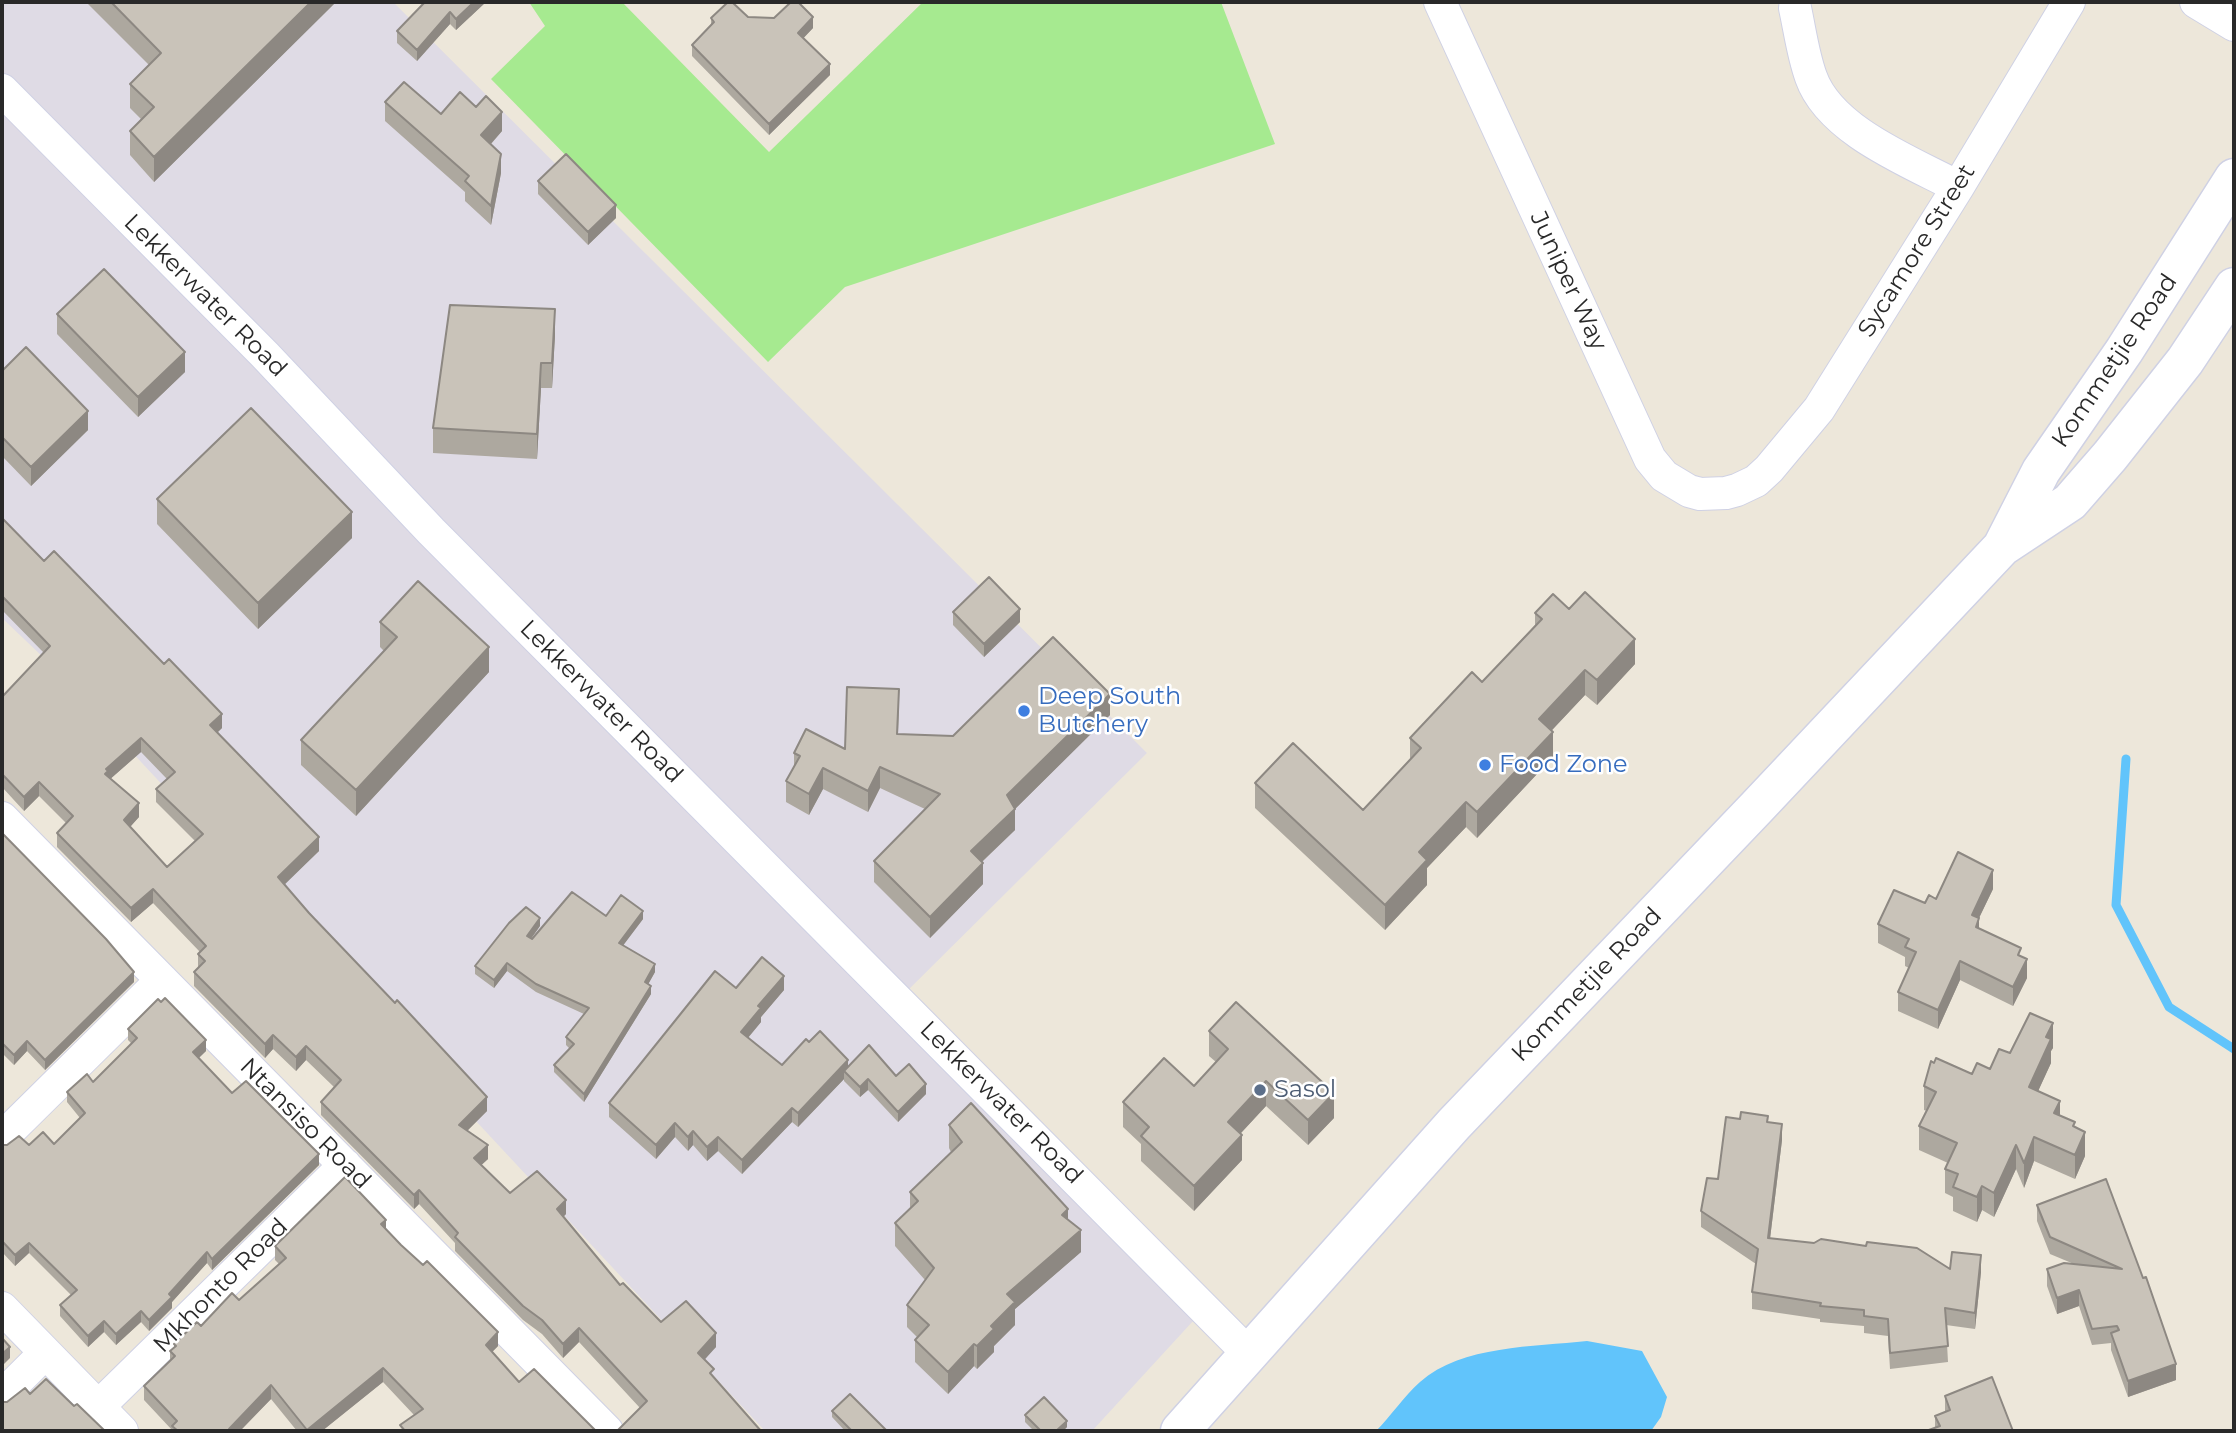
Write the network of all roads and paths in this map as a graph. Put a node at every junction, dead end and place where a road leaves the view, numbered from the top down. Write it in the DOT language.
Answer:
graph roads {
  1 [pos="1440,2"];
  2 [pos="2069,2"];
  3 [pos="2196,2"];
  4 [pos="1796,8"];
  5 [pos="2234,25"];
  6 [pos="2,90"];
  7 [pos="2234,178"];
  8 [pos="1958,187"];
  9 [pos="2234,287"];
  10 [pos="1747,486"];
  11 [pos="2002,547"];
  12 [pos="2,818"];
  13 [pos="162,980"];
  14 [pos="2,1138"];
  15 [pos="345,1165"];
  16 [pos="2,1308"];
  17 [pos="45,1353"];
  18 [pos="1249,1354"];
  19 [pos="2,1396"];
  20 [pos="98,1407"];
  21 [pos="122,1431"];
  22 [pos="607,1431"];
  23 [pos="1180,1431"];
  1 -- 10 [label="street, Juniper Way"];
  2 -- 8 [label="street, Sycamore Street"];
  3 -- 5 [label="street"];
  4 -- 8 [label="street"];
  6 -- 18 [label="street, Lekkerwater Road"];
  7 -- 11 [label="main road, Kommetjie Road"];
  8 -- 10 [label="street, Sycamore Street"];
  9 -- 11 [label="main road, Kommetjie Road"];
  11 -- 18 [label="main road, Kommetjie Road"];
  12 -- 13 [label="street, Ntansiso Road"];
  13 -- 14 [label="street"];
  13 -- 15 [label="street, Ntansiso Road"];
  15 -- 20 [label="street, Mkhonto Road"];
  15 -- 22 [label="street, Ntansiso Road"];
  16 -- 17 [label="street"];
  17 -- 19 [label="street"];
  17 -- 20 [label="street"];
  18 -- 23 [label="main road, Kommetjie Road"];
  20 -- 21 [label="street"];
}
